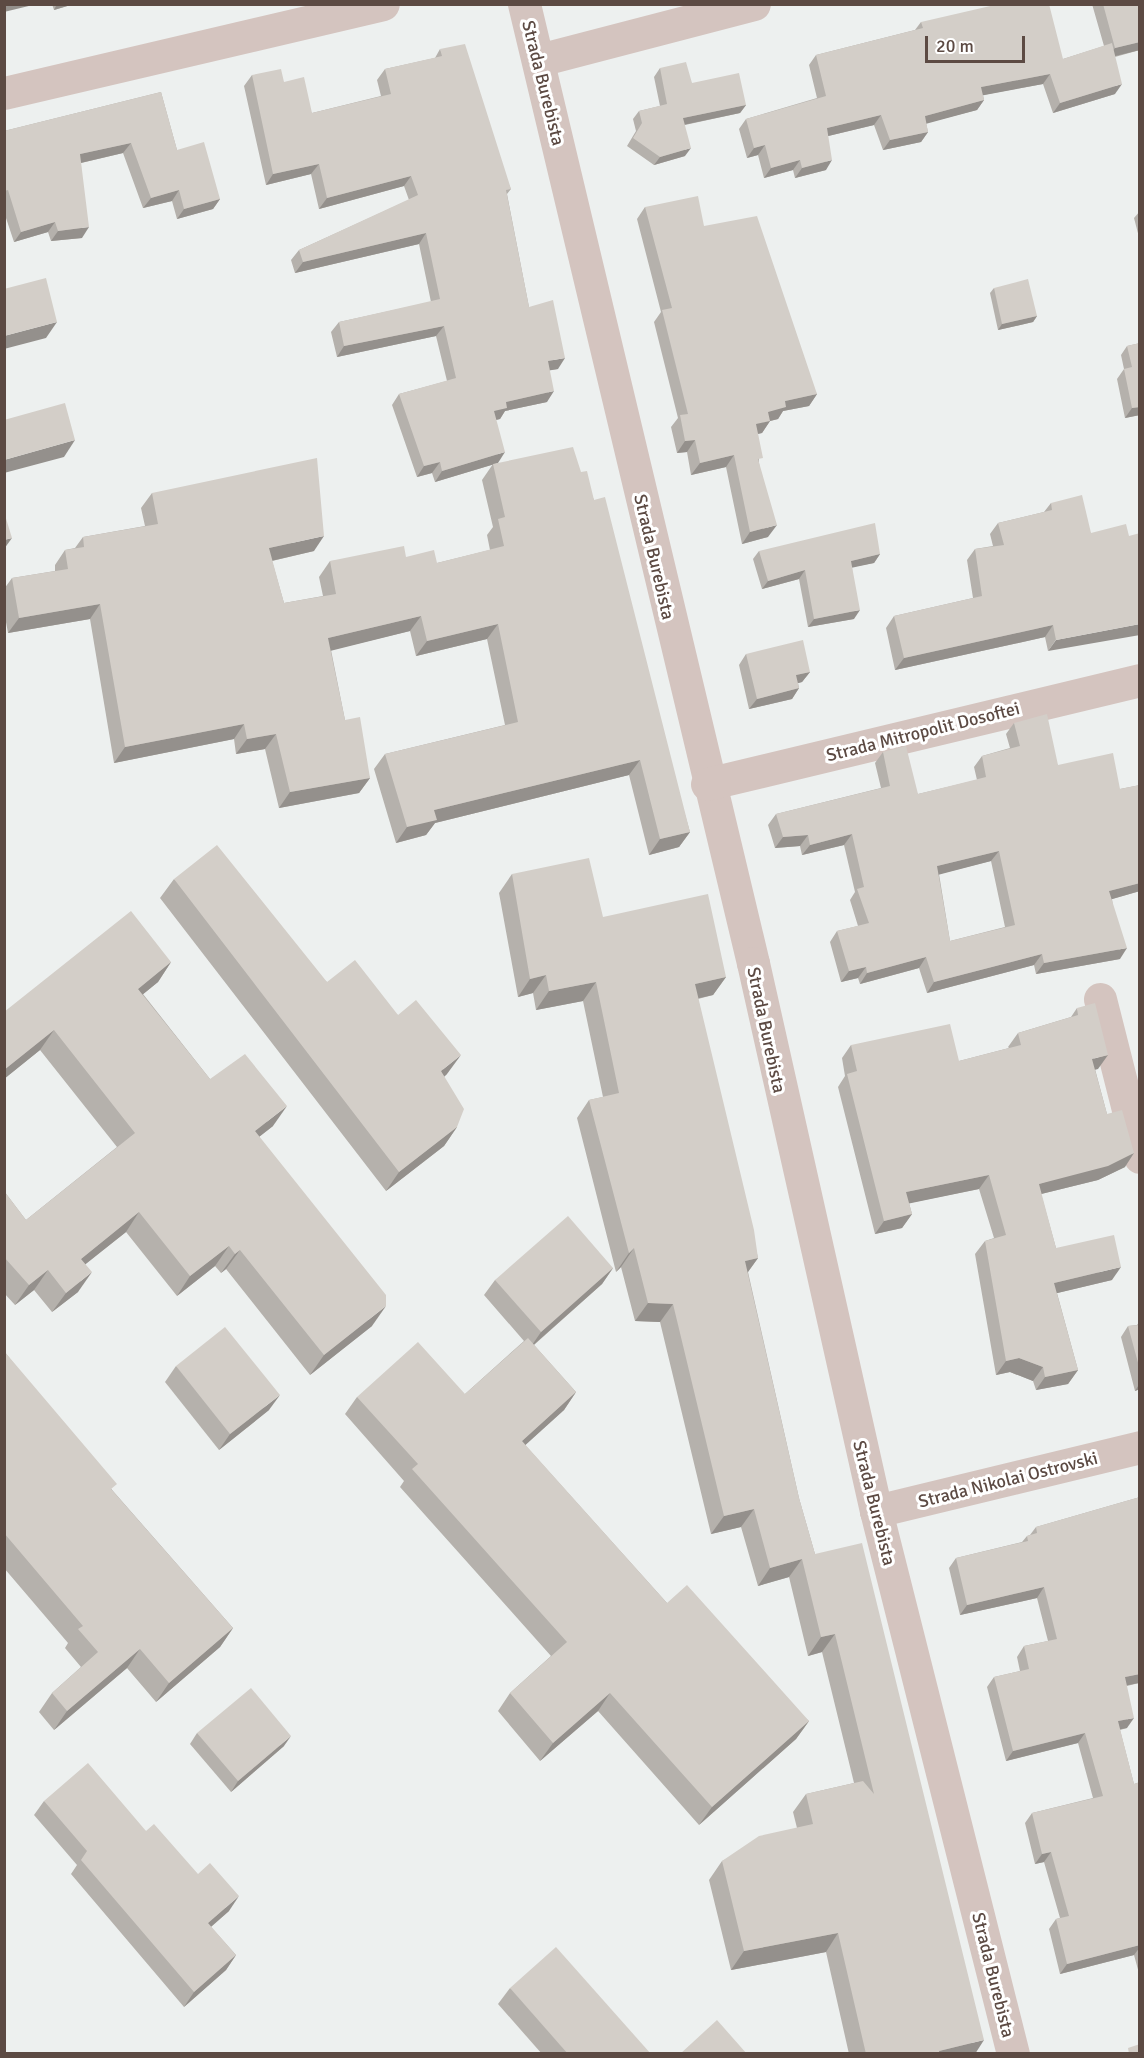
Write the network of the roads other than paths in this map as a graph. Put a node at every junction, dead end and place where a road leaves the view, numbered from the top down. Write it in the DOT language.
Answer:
graph roads {
  1 [pos="383,4"];
  2 [pos="524,4"];
  3 [pos="754,4"];
  4 [pos="539,60"];
  5 [pos="4,93"];
  6 [pos="1140,680"];
  7 [pos="707,784"];
  8 [pos="1100,999"];
  9 [pos="1127,1052"];
  10 [pos="1140,1157"];
  11 [pos="1140,1447"];
  12 [pos="876,1511"];
  13 [pos="1013,2054"];
  1 -- 5 [label="street"];
  2 -- 4 [label="street, Strada Burebista"];
  3 -- 4 [label="street"];
  4 -- 7 [label="street, Strada Burebista"];
  6 -- 7 [label="street, Strada Mitropolit Dosoftei"];
  7 -- 12 [label="street, Strada Burebista"];
  8 -- 9 [label="street"];
  9 -- 10 [label="street"];
  11 -- 12 [label="street, Strada Nikolai Ostrovski"];
  12 -- 13 [label="street, Strada Burebista"];
}
